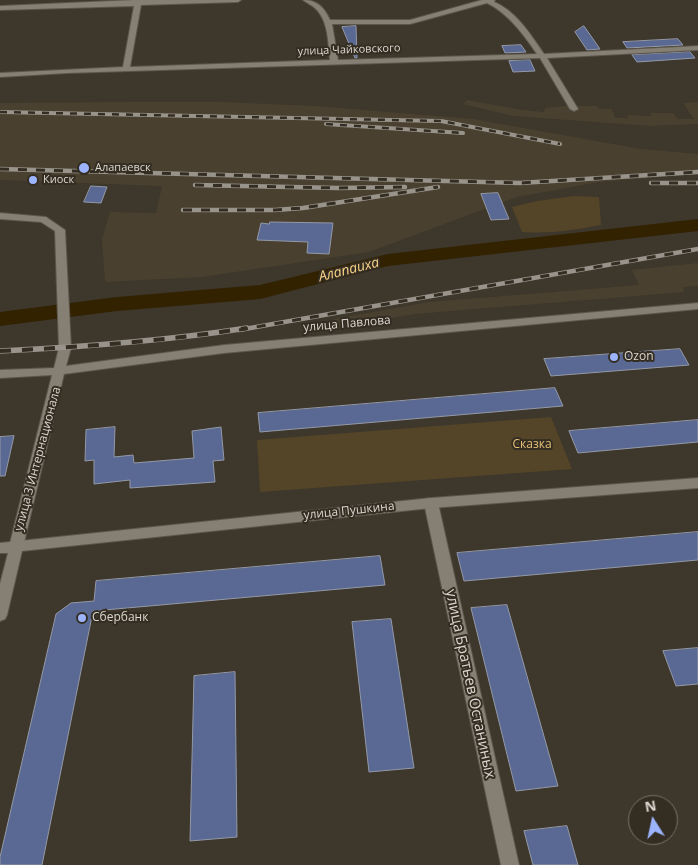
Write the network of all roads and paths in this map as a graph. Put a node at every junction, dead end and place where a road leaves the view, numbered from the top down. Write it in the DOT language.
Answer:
graph roads {
  1 [pos="238,0"];
  2 [pos="306,0"];
  3 [pos="489,0"];
  4 [pos="138,2"];
  5 [pos="0,8"];
  6 [pos="328,22"];
  7 [pos="698,48"];
  8 [pos="542,56"];
  9 [pos="334,62"];
  10 [pos="126,69"];
  11 [pos="0,75"];
  12 [pos="574,109"];
  13 [pos="0,216"];
  14 [pos="698,306"];
  15 [pos="61,371"];
  16 [pos="0,374"];
  17 [pos="698,483"];
  18 [pos="431,503"];
  19 [pos="16,547"];
  20 [pos="0,548"];
  21 [pos="0,615"];
  22 [pos="510,865"];
  1 -- 4 [label="street"];
  2 -- 6 [label="street"];
  3 -- 6 [label="street"];
  3 -- 8 [label="street"];
  4 -- 5 [label="street"];
  4 -- 10 [label="street"];
  6 -- 9 [label="street"];
  7 -- 8 [label="street, улица Чайковского"];
  8 -- 9 [label="street, улица Чайковского"];
  8 -- 12 [label="street"];
  9 -- 10 [label="street, улица Чайковского"];
  10 -- 11 [label="street, улица Чайковского"];
  13 -- 15 [label="street, улица 3 Интернационала"];
  14 -- 15 [label="street, улица Павлова"];
  15 -- 16 [label="street, улица Павлова"];
  15 -- 19 [label="street, улица 3 Интернационала"];
  17 -- 18 [label="street, улица Пушкина"];
  18 -- 19 [label="street, улица Пушкина"];
  18 -- 22 [label="street, улица Братьев Останиных"];
  19 -- 20 [label="street, улица Пушкина"];
  19 -- 21 [label="street, улица 3 Интернационала"];
}
